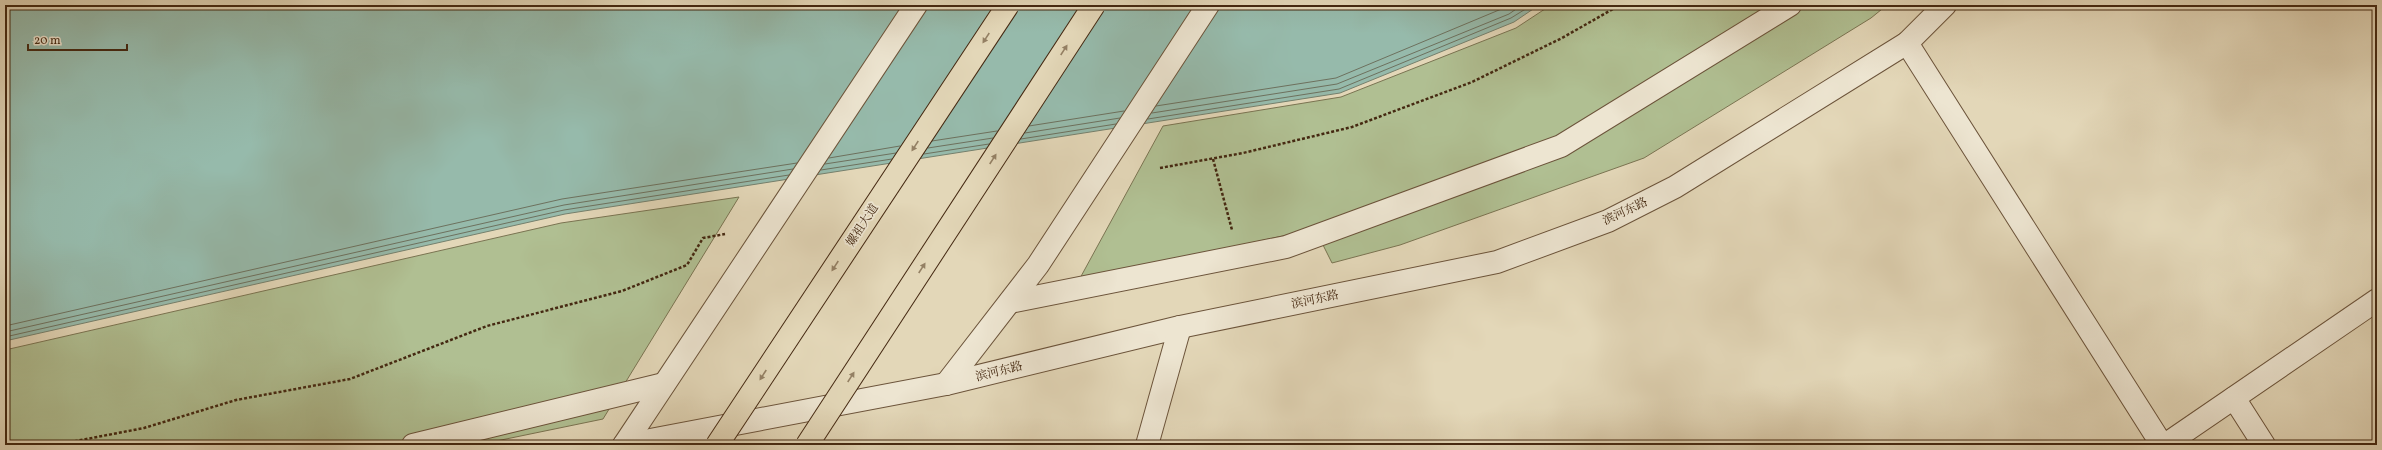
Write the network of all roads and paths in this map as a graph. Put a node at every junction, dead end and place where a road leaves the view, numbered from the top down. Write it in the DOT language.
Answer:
graph roads {
  1 [pos="916,5"];
  2 [pos="1008,5"];
  3 [pos="1094,5"];
  4 [pos="1208,5"];
  5 [pos="1620,5"];
  6 [pos="1790,5"];
  7 [pos="1945,5"];
  8 [pos="1907,43"];
  9 [pos="1214,159"];
  10 [pos="1160,168"];
  11 [pos="725,234"];
  12 [pos="1239,256"];
  13 [pos="2377,300"];
  14 [pos="1010,302"];
  15 [pos="1180,327"];
  16 [pos="664,384"];
  17 [pos="946,384"];
  18 [pos="2234,398"];
  19 [pos="55,445"];
  20 [pos="413,445"];
  21 [pos="624,445"];
  22 [pos="717,445"];
  23 [pos="807,445"];
  24 [pos="1147,445"];
  25 [pos="2164,445"];
  26 [pos="2264,445"];
  1 -- 16 [label="street"];
  2 -- 22 [label="highway, 嫘祖大道, one-way, bridge"];
  23 -- 3 [label="highway, one-way, bridge"];
  4 -- 14 [label="street"];
  5 -- 9 [label="path"];
  6 -- 12 [label="street"];
  7 -- 8 [label="street, 滨河东路"];
  8 -- 15 [label="street, 滨河东路"];
  8 -- 25 [label="street"];
  9 -- 10 [label="path"];
  9 -- 12 [label="path"];
  11 -- 19 [label="path"];
  12 -- 14 [label="street"];
  13 -- 18 [label="street"];
  14 -- 17 [label="street"];
  15 -- 17 [label="street, 滨河东路"];
  15 -- 24 [label="street"];
  16 -- 20 [label="street"];
  16 -- 21 [label="street"];
  17 -- 21 [label="street, 滨河东路"];
  18 -- 25 [label="street"];
  18 -- 26 [label="street"];
}
